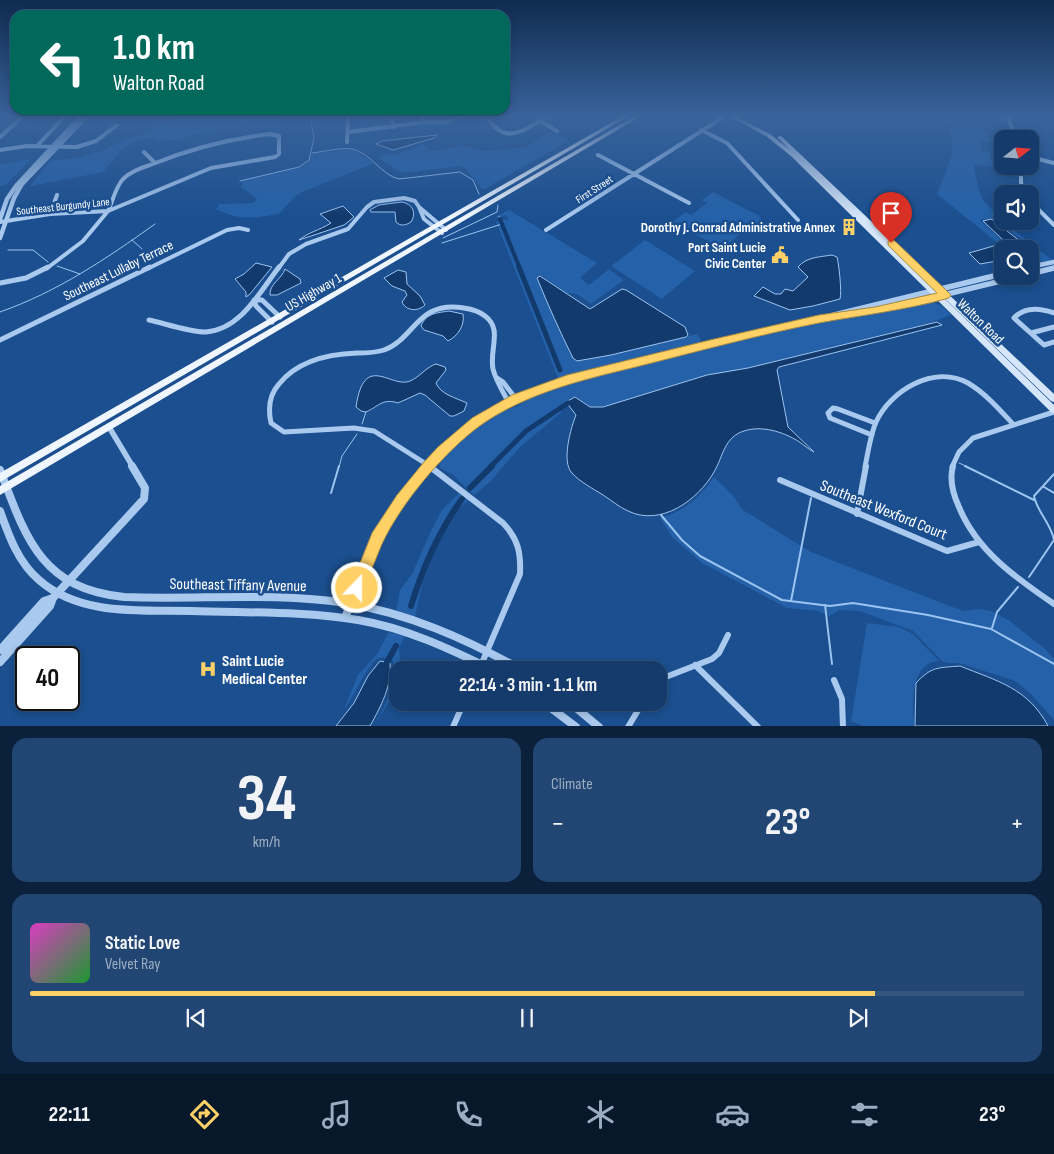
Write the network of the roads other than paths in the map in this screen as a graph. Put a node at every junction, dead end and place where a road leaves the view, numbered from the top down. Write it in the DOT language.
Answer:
graph roads {
  1 [pos="48,150"];
  2 [pos="54,150"];
  3 [pos="184,150"];
  4 [pos="279,150"];
  5 [pos="571,150"];
  6 [pos="582,150"];
  7 [pos="671,150"];
  8 [pos="732,150"];
  9 [pos="786,150"];
  10 [pos="794,150"];
  11 [pos="144,152"];
  12 [pos="598,154"];
  13 [pos="1039,159"];
  14 [pos="154,162"];
  15 [pos="1054,163"];
  16 [pos="634,174"];
  17 [pos="825,186"];
  18 [pos="57,195"];
  19 [pos="689,203"];
  20 [pos="855,207"];
  21 [pos="847,208"];
  22 [pos="108,211"];
  23 [pos="1039,212"];
  24 [pos="50,214"];
  25 [pos="798,220"];
  26 [pos="0,221"];
  27 [pos="6,221"];
  28 [pos="1054,225"];
  29 [pos="441,229"];
  30 [pos="248,230"];
  31 [pos="546,230"];
  32 [pos="879,231"];
  33 [pos="0,238"];
  34 [pos="1054,262"];
  35 [pos="1039,265"];
  36 [pos="1054,268"];
  37 [pos="1039,272"];
  38 [pos="994,276"];
  39 [pos="994,283"];
  40 [pos="0,284"];
  41 [pos="936,290"];
  42 [pos="942,296"];
  43 [pos="254,300"];
  44 [pos="1054,313"];
  45 [pos="280,317"];
  46 [pos="819,319"];
  47 [pos="149,320"];
  48 [pos="272,322"];
  49 [pos="1054,326"];
  50 [pos="270,333"];
  51 [pos="1031,333"];
  52 [pos="0,340"];
  53 [pos="1054,342"];
  54 [pos="497,378"];
  55 [pos="516,399"];
  56 [pos="1054,399"];
  57 [pos="509,403"];
  58 [pos="1053,409"];
  59 [pos="875,423"];
  60 [pos="1013,424"];
  61 [pos="109,427"];
  62 [pos="872,434"];
  63 [pos="428,466"];
  64 [pos="1,475"];
  65 [pos="780,480"];
  66 [pos="4,489"];
  67 [pos="0,511"];
  68 [pos="857,514"];
  69 [pos="979,542"];
  70 [pos="68,582"];
  71 [pos="55,596"];
  72 [pos="350,604"];
  73 [pos="1054,604"];
  74 [pos="345,618"];
  75 [pos="728,635"];
  76 [pos="0,650"];
  77 [pos="488,650"];
  78 [pos="467,661"];
  79 [pos="483,661"];
  80 [pos="507,661"];
  81 [pos="0,662"];
  82 [pos="695,665"];
  83 [pos="667,676"];
  84 [pos="834,680"];
  85 [pos="460,711"];
  86 [pos="555,711"];
  87 [pos="580,711"];
  88 [pos="637,711"];
  89 [pos="453,726"];
  90 [pos="576,726"];
  91 [pos="599,726"];
  92 [pos="628,726"];
  93 [pos="758,726"];
  94 [pos="842,726"];
  1 -- 26 [label="street"];
  2 -- 27 [label="street"];
  3 -- 14 [label="street, Southeast Burgundy Lane"];
  4 -- 22 [label="street, Southeast Burgundy Lane"];
  5 -- 29 [label="main road, US Highway 1"];
  6 -- 29 [label="main road, US Highway 1"];
  7 -- 16 [label="street, First Street"];
  8 -- 25 [label="street"];
  9 -- 17 [label="main road, Walton Road"];
  10 -- 20 [label="main road, Walton Road"];
  11 -- 14 [label="street"];
  12 -- 16 [label="street"];
  13 -- 15 [label="street"];
  14 -- 22 [label="street"];
  16 -- 19 [label="street"];
  16 -- 31 [label="street, First Street"];
  17 -- 20 [label="main road"];
  17 -- 21 [label="main road, Walton Road"];
  18 -- 24 [label="street"];
  20 -- 32 [label="main road, Walton Road"];
  21 -- 32 [label="main road"];
  21 -- 41 [label="main road, Walton Road"];
  22 -- 24 [label="street, Southeast Burgundy Lane"];
  22 -- 40 [label="street"];
  23 -- 28 [label="street"];
  24 -- 27 [label="street, Southeast Burgundy Lane"];
  26 -- 27 [label="street, Southeast Burgundy Lane"];
  27 -- 33 [label="street"];
  29 -- 43 [label="street"];
  29 -- 45 [label="main road, US Highway 1"];
  29 -- 50 [label="main road, US Highway 1"];
  30 -- 52 [label="street, Southeast Lullaby Terrace"];
  32 -- 41 [label="main road, Walton Road"];
  34 -- 35 [label="street"];
  36 -- 37 [label="street"];
  38 -- 41 [label="street"];
  39 -- 42 [label="street"];
  41 -- 42 [label="main road, Walton Road"];
  41 -- 46 [label="street"];
  42 -- 46 [label="street"];
  42 -- 56 [label="main road, Walton Road"];
  42 -- 58 [label="main road, Walton Road"];
  43 -- 45 [label="street"];
  43 -- 47 [label="street"];
  43 -- 48 [label="street"];
  44 -- 51 [label="street"];
  45 -- 48 [label="main road, US Highway 1"];
  45 -- 50 [label="main road"];
  46 -- 55 [label="street"];
  48 -- 64 [label="main road, US Highway 1"];
  49 -- 51 [label="street"];
  50 -- 61 [label="main road, US Highway 1"];
  51 -- 53 [label="street"];
  54 -- 55 [label="street"];
  54 -- 57 [label="street"];
  54 -- 63 [label="street"];
  55 -- 57 [label="street"];
  57 -- 63 [label="street"];
  58 -- 60 [label="street"];
  59 -- 60 [label="street"];
  59 -- 62 [label="street"];
  59 -- 62 [label="street"];
  60 -- 69 [label="street"];
  61 -- 66 [label="main road, US Highway 1"];
  61 -- 70 [label="street"];
  62 -- 68 [label="street"];
  63 -- 72 [label="street"];
  63 -- 77 [label="street"];
  64 -- 66 [label="street, Southeast Tiffany Avenue"];
  65 -- 68 [label="street, Southeast Wexford Court"];
  66 -- 70 [label="street, Southeast Tiffany Avenue"];
  67 -- 71 [label="street, Southeast Tiffany Avenue"];
  68 -- 69 [label="street, Southeast Wexford Court"];
  69 -- 73 [label="street"];
  70 -- 71 [label="street"];
  70 -- 72 [label="street, Southeast Tiffany Avenue"];
  71 -- 74 [label="street, Southeast Tiffany Avenue"];
  71 -- 76 [label="street"];
  71 -- 81 [label="street"];
  72 -- 74 [label="street"];
  72 -- 77 [label="street, Southeast Tiffany Avenue"];
  74 -- 78 [label="street, Southeast Tiffany Avenue"];
  75 -- 82 [label="street"];
  77 -- 79 [label="street"];
  77 -- 80 [label="street, Southeast Tiffany Avenue"];
  82 -- 83 [label="street"];
  82 -- 93 [label="street"];
  84 -- 94 [label="street"];
  85 -- 89 [label="street"];
  86 -- 90 [label="street"];
  87 -- 91 [label="street"];
  88 -- 92 [label="street"];
}
